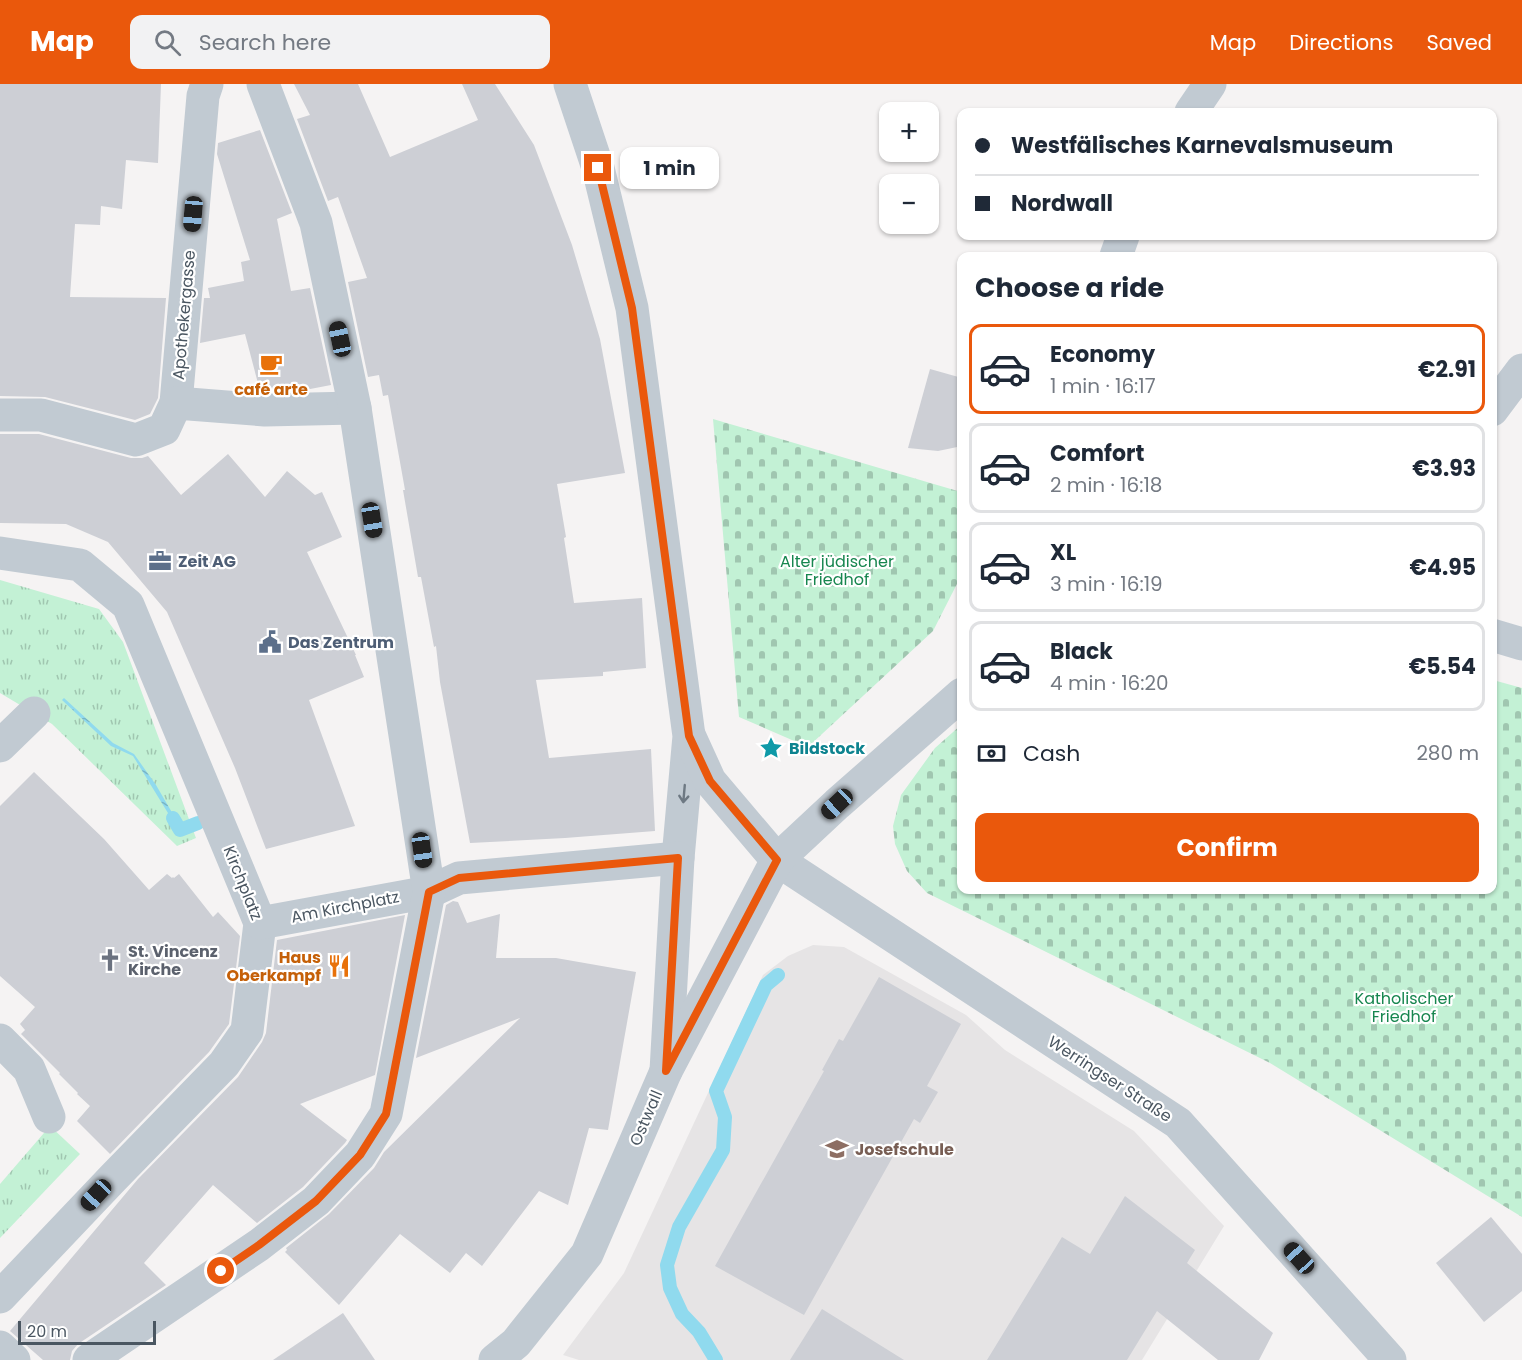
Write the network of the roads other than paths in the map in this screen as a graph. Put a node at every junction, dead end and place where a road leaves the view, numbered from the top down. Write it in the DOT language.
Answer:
graph roads {
  1 [pos="207,84"];
  2 [pos="263,84"];
  3 [pos="570,84"];
  4 [pos="1210,84"];
  5 [pos="1194,108"];
  6 [pos="1522,370"];
  7 [pos="176,403"];
  8 [pos="1497,403"];
  9 [pos="355,408"];
  10 [pos="0,415"];
  11 [pos="0,553"];
  12 [pos="1497,636"];
  13 [pos="1522,644"];
  14 [pos="957,697"];
  15 [pos="34,713"];
  16 [pos="689,736"];
  17 [pos="0,746"];
  18 [pos="678,858"];
  19 [pos="777,860"];
  20 [pos="429,892"];
  21 [pos="260,923"];
  22 [pos="0,1040"];
  23 [pos="666,1071"];
  24 [pos="49,1117"];
  25 [pos="0,1298"];
  26 [pos="0,1347"];
  27 [pos="14,1360"];
  28 [pos="89,1360"];
  29 [pos="495,1360"];
  30 [pos="1390,1360"];
  1 -- 7 [label="street, Apothekergasse"];
  2 -- 9 [label="street"];
  3 -- 16 [label="street"];
  4 -- 5 [label="street"];
  6 -- 8 [label="street"];
  7 -- 9 [label="street, Apothekergasse"];
  7 -- 10 [label="street, Apothekergasse"];
  9 -- 20 [label="street"];
  11 -- 21 [label="street, Kirchplatz"];
  12 -- 13 [label="street"];
  14 -- 19 [label="street, Ostwall"];
  15 -- 17 [label="street"];
  16 -- 18 [label="street, one-way"];
  16 -- 19 [label="street, Werringser Straße"];
  18 -- 20 [label="street, Am Kirchplatz"];
  18 -- 23 [label="street"];
  19 -- 23 [label="street, Ostwall"];
  19 -- 30 [label="street, Werringser Straße"];
  20 -- 21 [label="street, Am Kirchplatz"];
  20 -- 28 [label="street"];
  21 -- 25 [label="street, Kirchplatz"];
  22 -- 24 [label="street"];
  23 -- 29 [label="street, Ostwall"];
  26 -- 27 [label="street"];
}
